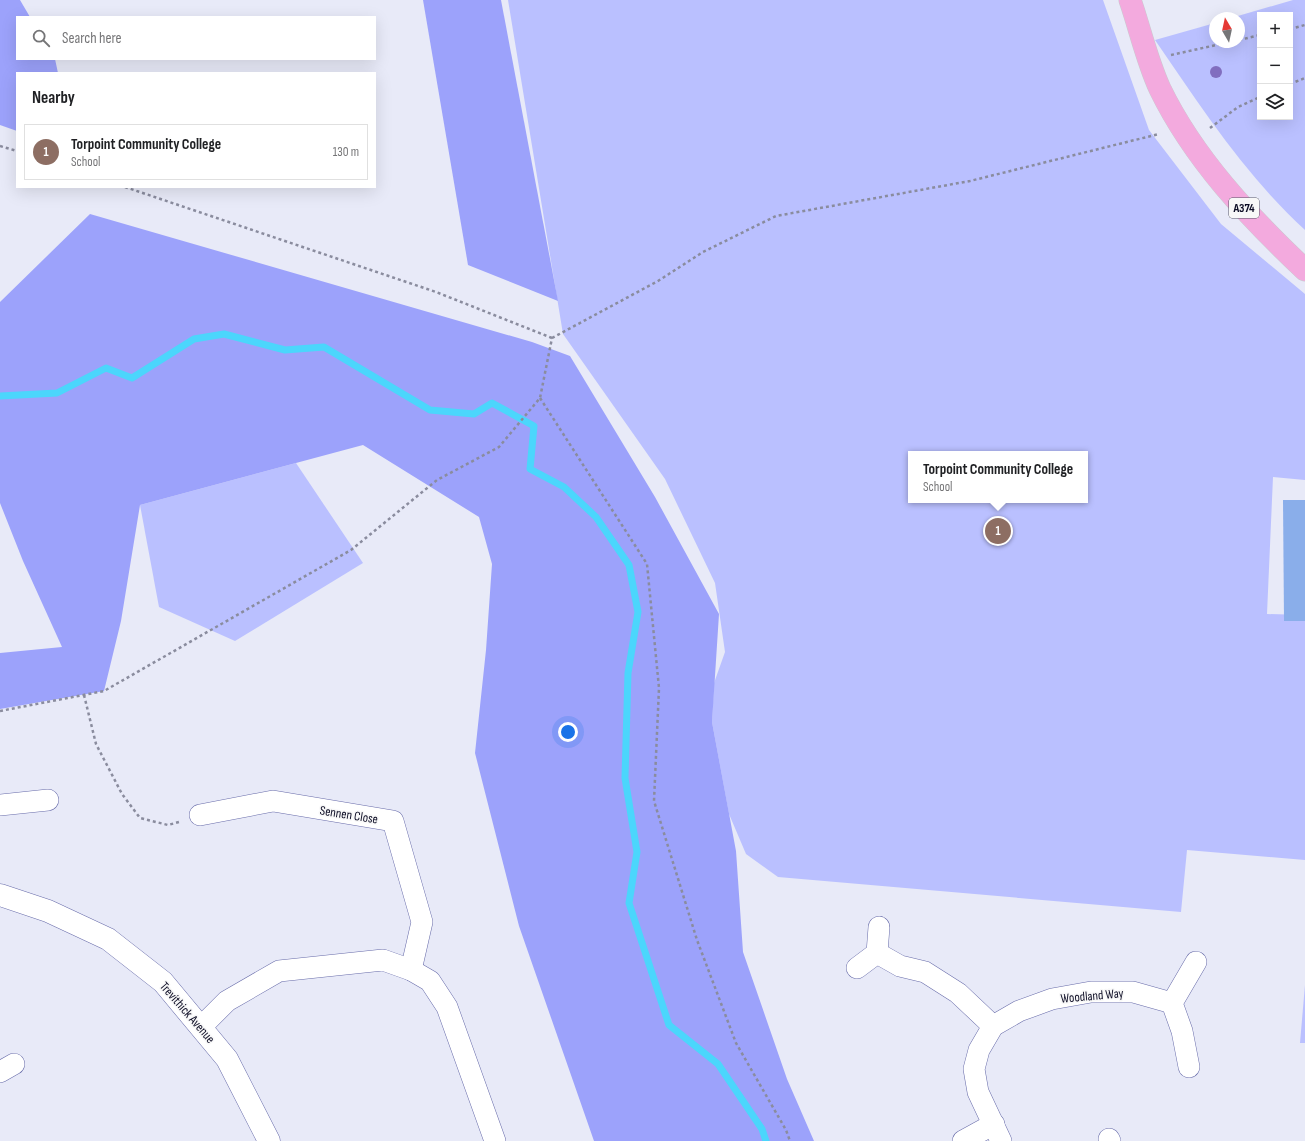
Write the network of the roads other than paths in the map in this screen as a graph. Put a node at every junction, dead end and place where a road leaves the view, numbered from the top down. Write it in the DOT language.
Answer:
graph roads {
  1 [pos="1130,0"];
  2 [pos="1305,270"];
  3 [pos="48,800"];
  4 [pos="0,805"];
  5 [pos="200,815"];
  6 [pos="0,895"];
  7 [pos="878,926"];
  8 [pos="877,953"];
  9 [pos="1196,962"];
  10 [pos="857,968"];
  11 [pos="411,970"];
  12 [pos="1172,1003"];
  13 [pos="202,1026"];
  14 [pos="993,1026"];
  15 [pos="1189,1067"];
  16 [pos="997,1133"];
  17 [pos="269,1141"];
  18 [pos="495,1141"];
  19 [pos="963,1141"];
  1 -- 2 [label="main road, A374"];
  3 -- 4 [label="street"];
  5 -- 11 [label="street, Sennen Close"];
  6 -- 13 [label="street, Trevithick Avenue"];
  7 -- 8 [label="street"];
  8 -- 10 [label="street"];
  8 -- 14 [label="street"];
  9 -- 12 [label="street"];
  11 -- 13 [label="street"];
  11 -- 18 [label="street"];
  12 -- 14 [label="street, Woodland Way"];
  12 -- 15 [label="street"];
  13 -- 17 [label="street, Trevithick Avenue"];
  14 -- 16 [label="street"];
  16 -- 19 [label="street"];
}
